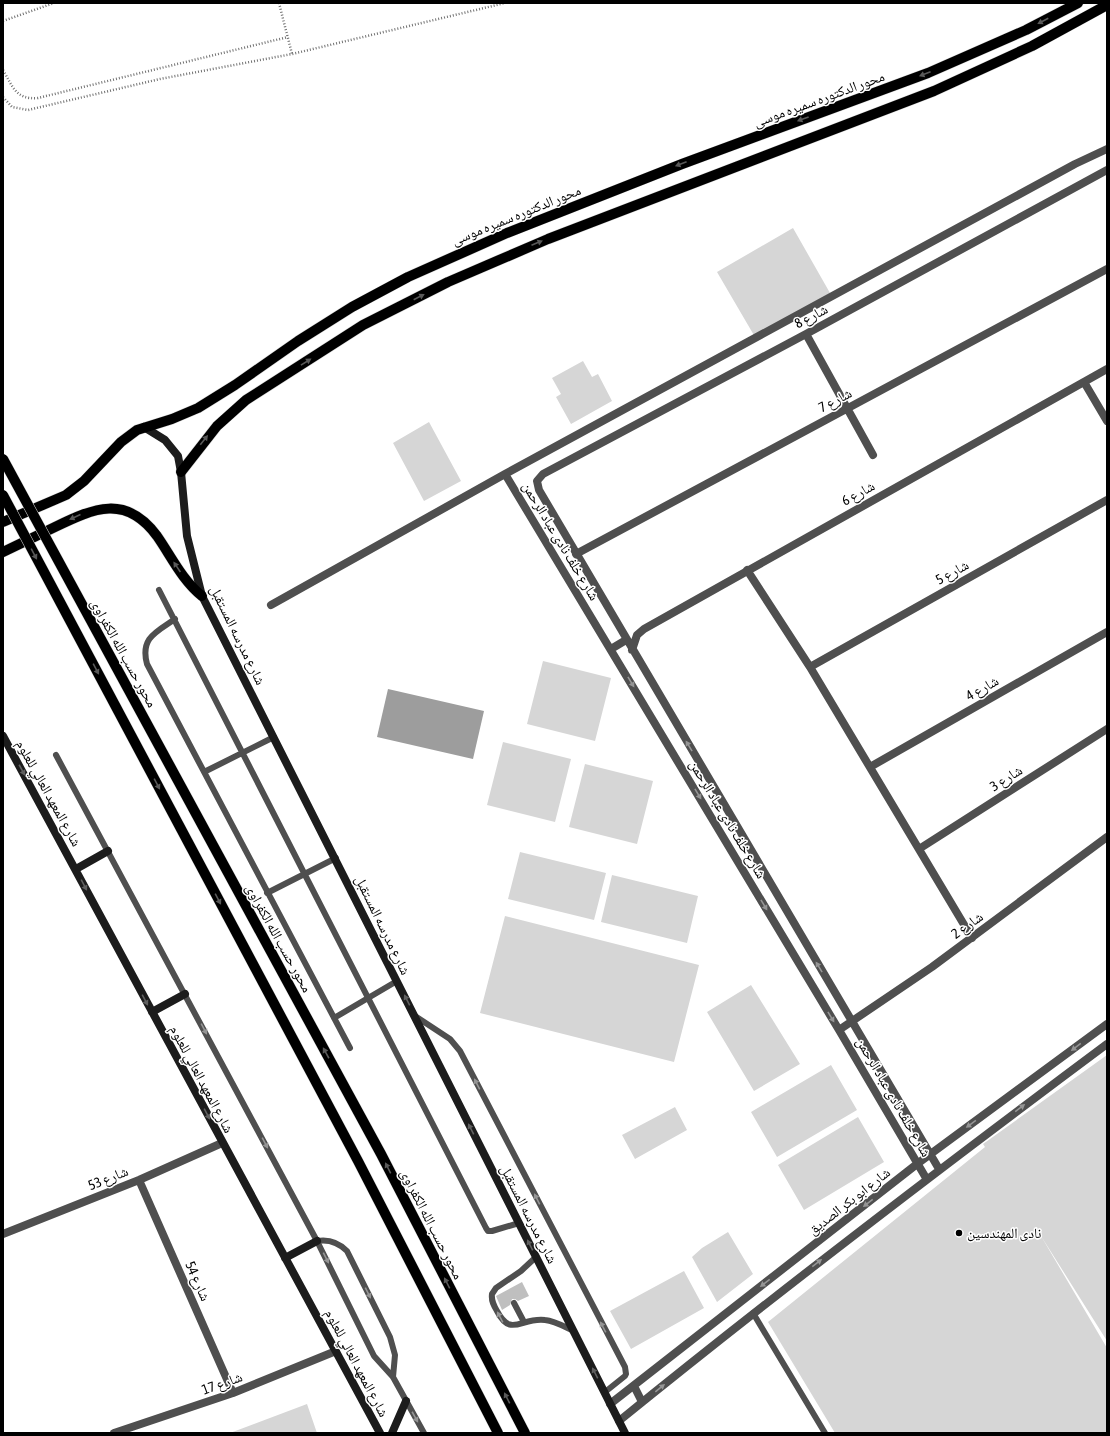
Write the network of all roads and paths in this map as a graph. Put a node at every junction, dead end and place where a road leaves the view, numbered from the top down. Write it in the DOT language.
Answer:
graph roads {
  1 [pos="54,3"];
  2 [pos="279,3"];
  3 [pos="505,3"];
  4 [pos="1078,3"];
  5 [pos="1107,5"];
  6 [pos="3,21"];
  7 [pos="288,37"];
  8 [pos="292,54"];
  9 [pos="3,70"];
  10 [pos="3,98"];
  11 [pos="1107,149"];
  12 [pos="1107,170"];
  13 [pos="1107,269"];
  14 [pos="806,334"];
  15 [pos="1107,369"];
  16 [pos="1084,382"];
  17 [pos="847,408"];
  18 [pos="1107,421"];
  19 [pos="144,427"];
  20 [pos="873,455"];
  21 [pos="3,459"];
  22 [pos="181,472"];
  23 [pos="505,474"];
  24 [pos="538,490"];
  25 [pos="3,495"];
  26 [pos="1107,500"];
  27 [pos="3,522"];
  28 [pos="3,552"];
  29 [pos="576,554"];
  30 [pos="748,570"];
  31 [pos="159,590"];
  32 [pos="202,596"];
  33 [pos="271,605"];
  34 [pos="175,619"];
  35 [pos="1107,632"];
  36 [pos="626,640"];
  37 [pos="611,649"];
  38 [pos="632,650"];
  39 [pos="810,667"];
  40 [pos="1107,729"];
  41 [pos="3,736"];
  42 [pos="274,737"];
  43 [pos="242,753"];
  44 [pos="56,755"];
  45 [pos="870,767"];
  46 [pos="204,772"];
  47 [pos="1107,837"];
  48 [pos="919,849"];
  49 [pos="108,851"];
  50 [pos="336,858"];
  51 [pos="76,869"];
  52 [pos="304,874"];
  53 [pos="267,893"];
  54 [pos="972,938"];
  55 [pos="397,981"];
  56 [pos="186,994"];
  57 [pos="367,998"];
  58 [pos="152,1012"];
  59 [pos="415,1016"];
  60 [pos="334,1018"];
  61 [pos="852,1021"];
  62 [pos="1107,1024"];
  63 [pos="839,1030"];
  64 [pos="1107,1044"];
  65 [pos="350,1048"];
  66 [pos="222,1143"];
  67 [pos="930,1154"];
  68 [pos="917,1164"];
  69 [pos="938,1169"];
  70 [pos="926,1178"];
  71 [pos="139,1180"];
  72 [pos="519,1222"];
  73 [pos="3,1234"];
  74 [pos="317,1241"];
  75 [pos="536,1257"];
  76 [pos="285,1258"];
  77 [pos="504,1283"];
  78 [pos="507,1290"];
  79 [pos="514,1303"];
  80 [pos="753,1313"];
  81 [pos="524,1322"];
  82 [pos="574,1331"];
  83 [pos="336,1351"];
  84 [pos="393,1377"];
  85 [pos="634,1386"];
  86 [pos="605,1392"];
  87 [pos="233,1393"];
  88 [pos="406,1401"];
  89 [pos="642,1402"];
  90 [pos="610,1404"];
  91 [pos="619,1421"];
  92 [pos="114,1433"];
  93 [pos="380,1433"];
  94 [pos="392,1433"];
  95 [pos="424,1433"];
  96 [pos="498,1433"];
  97 [pos="525,1433"];
  98 [pos="625,1433"];
  99 [pos="825,1433"];
  1 -- 6 [label="path"];
  2 -- 7 [label="path"];
  3 -- 8 [label="path"];
  4 -- 19 [label="main road, محور الدكتوره سميره موسى, one-way"];
  22 -- 5 [label="main road, one-way"];
  7 -- 8 [label="path"];
  7 -- 9 [label="path"];
  8 -- 10 [label="path"];
  11 -- 23 [label="street"];
  12 -- 14 [label="street, شارع 8"];
  13 -- 17 [label="street, شارع 7"];
  14 -- 17 [label="street"];
  14 -- 24 [label="street, شارع 8"];
  15 -- 16 [label="street, شارع 6"];
  16 -- 18 [label="street"];
  16 -- 30 [label="street, شارع 6"];
  17 -- 20 [label="street"];
  17 -- 29 [label="street, شارع 7"];
  19 -- 22 [label="street, شارع مدرسه المستقبل"];
  19 -- 27 [label="main road, محور الدكتوره سميره موسى"];
  97 -- 21 [label="main road, محور حسب الله الكفراوى, one-way, bridge"];
  22 -- 32 [label="street, شارع مدرسه المستقبل"];
  23 -- 33 [label="street"];
  23 -- 37 [label="street, شارع خلف نادى عباد الرحمن"];
  24 -- 29 [label="street, شارع خلف نادى عباد الرحمن"];
  25 -- 96 [label="main road, one-way, bridge"];
  26 -- 39 [label="street, شارع 5"];
  32 -- 28 [label="main road, one-way"];
  29 -- 36 [label="street, شارع خلف نادى عباد الرحمن"];
  30 -- 38 [label="street, شارع 6"];
  30 -- 39 [label="street"];
  31 -- 34 [label="lane"];
  32 -- 42 [label="street, شارع مدرسه المستقبل"];
  34 -- 43 [label="lane"];
  34 -- 46 [label="lane"];
  35 -- 45 [label="street, شارع 4"];
  36 -- 37 [label="street"];
  36 -- 38 [label="street, شارع خلف نادى عباد الرحمن"];
  37 -- 63 [label="street, شارع خلف نادى عباد الرحمن, one-way"];
  61 -- 38 [label="street, شارع خلف نادى عباد الرحمن, one-way"];
  39 -- 45 [label="street"];
  40 -- 48 [label="street, شارع 3"];
  41 -- 51 [label="street, شارع المعهد العالي للعلوم, one-way"];
  42 -- 43 [label="lane"];
  42 -- 50 [label="street, شارع مدرسه المستقبل"];
  43 -- 46 [label="lane"];
  43 -- 52 [label="lane"];
  44 -- 49 [label="lane"];
  45 -- 48 [label="street"];
  46 -- 53 [label="lane"];
  47 -- 54 [label="street, شارع 2"];
  48 -- 54 [label="street"];
  49 -- 51 [label="street"];
  49 -- 56 [label="lane"];
  50 -- 52 [label="lane"];
  50 -- 55 [label="street, شارع مدرسه المستقبل"];
  51 -- 58 [label="street, شارع المعهد العالي للعلوم, one-way"];
  52 -- 53 [label="lane"];
  52 -- 57 [label="lane"];
  53 -- 60 [label="lane"];
  54 -- 61 [label="street, شارع 2"];
  55 -- 57 [label="lane"];
  59 -- 55 [label="street, شارع مدرسه المستقبل, one-way"];
  56 -- 58 [label="street"];
  56 -- 74 [label="lane, one-way"];
  57 -- 60 [label="lane"];
  57 -- 72 [label="lane"];
  58 -- 66 [label="street, شارع المعهد العالي للعلوم, one-way"];
  72 -- 59 [label="street, شارع مدرسه المستقبل, one-way"];
  86 -- 59 [label="lane, one-way"];
  60 -- 65 [label="lane"];
  61 -- 63 [label="street, شارع 2"];
  61 -- 67 [label="street, شارع خلف نادى عباد الرحمن"];
  62 -- 67 [label="street, شارع ابو بكر الصديق, one-way"];
  63 -- 68 [label="street, شارع خلف نادى عباد الرحمن"];
  69 -- 64 [label="street, شارع ابو بكر الصديق, one-way"];
  66 -- 71 [label="street, شارع 53"];
  66 -- 76 [label="street, شارع المعهد العالي للعلوم"];
  67 -- 68 [label="street, شارع ابو بكر الصديق"];
  67 -- 69 [label="street, شارع خلف نادى عباد الرحمن"];
  68 -- 70 [label="street, شارع خلف نادى عباد الرحمن"];
  68 -- 85 [label="street, شارع ابو بكر الصديق, one-way"];
  69 -- 70 [label="street, شارع ابو بكر الصديق"];
  80 -- 70 [label="street, شارع ابو بكر الصديق, one-way"];
  71 -- 73 [label="street, شارع 53"];
  71 -- 87 [label="street, شارع 54"];
  75 -- 72 [label="street, شارع مدرسه المستقبل, one-way"];
  74 -- 76 [label="street"];
  74 -- 84 [label="lane, one-way"];
  74 -- 84 [label="lane, one-way"];
  75 -- 77 [label="lane"];
  75 -- 82 [label="street, شارع مدرسه المستقبل"];
  76 -- 83 [label="street, شارع المعهد العالي للعلوم"];
  77 -- 78 [label="lane"];
  81 -- 77 [label="lane, one-way"];
  79 -- 81 [label="lane"];
  89 -- 80 [label="street, شارع ابو بكر الصديق, one-way"];
  80 -- 99 [label="lane"];
  81 -- 82 [label="lane"];
  86 -- 82 [label="street, شارع مدرسه المستقبل, one-way"];
  83 -- 87 [label="street, شارع 17"];
  83 -- 93 [label="street, شارع المعهد العالي للعلوم"];
  84 -- 88 [label="lane"];
  85 -- 89 [label="street"];
  85 -- 90 [label="street, شارع ابو بكر الصديق"];
  86 -- 90 [label="street, شارع مدرسه المستقبل"];
  87 -- 92 [label="street, شارع 17"];
  88 -- 94 [label="street"];
  88 -- 95 [label="lane, one-way"];
  89 -- 91 [label="street, شارع ابو بكر الصديق"];
  90 -- 91 [label="street, شارع مدرسه المستقبل"];
  91 -- 98 [label="street, شارع مدرسه المستقبل"];
}
